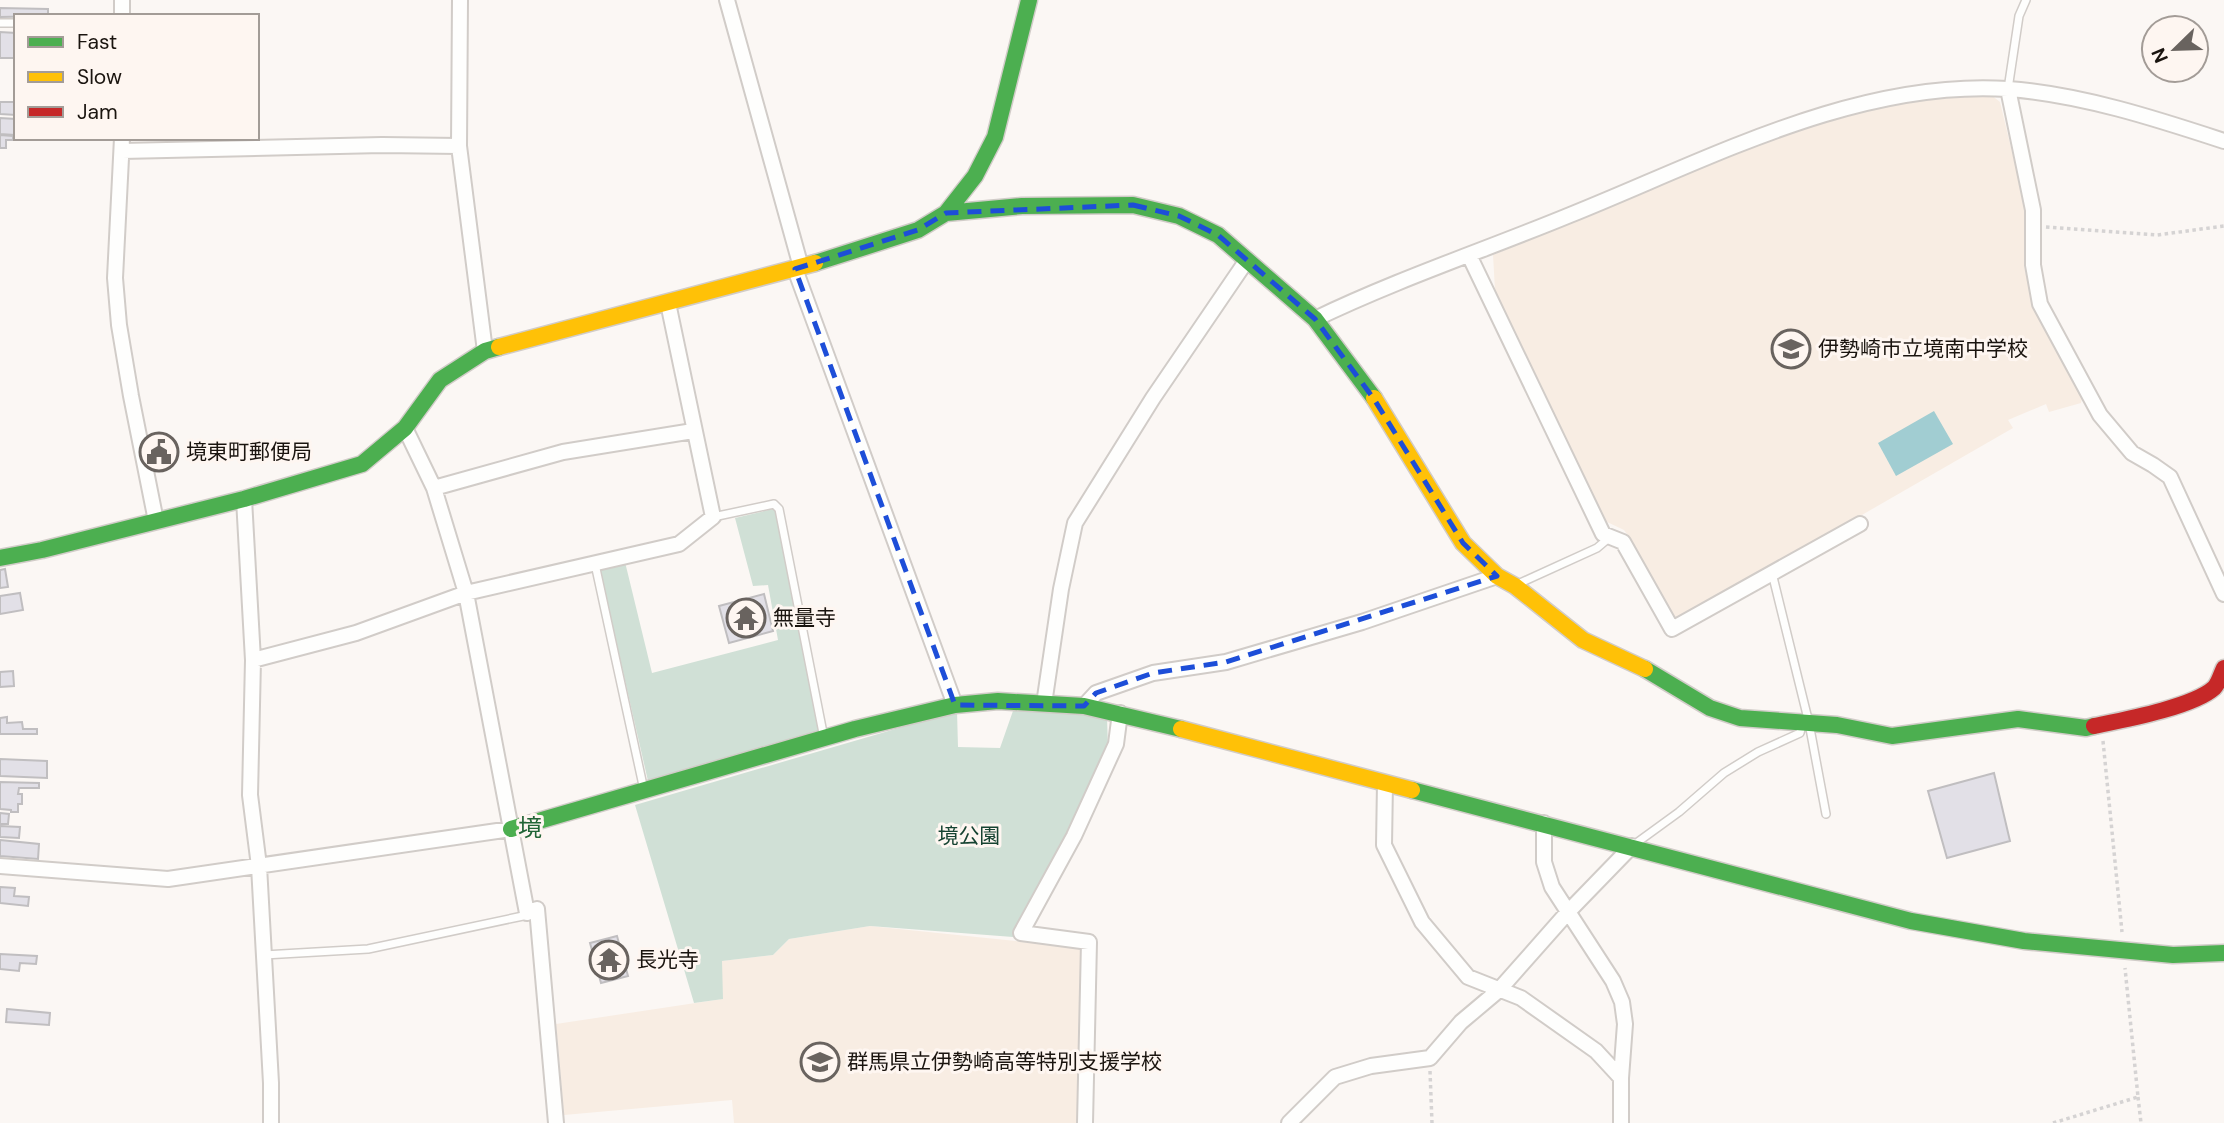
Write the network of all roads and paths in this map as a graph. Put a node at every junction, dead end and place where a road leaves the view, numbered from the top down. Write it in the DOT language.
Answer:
graph roads {
  1 [pos="460,0"];
  2 [pos="727,0"];
  3 [pos="1029,0"];
  4 [pos="2026,0"];
  5 [pos="2008,89"];
  6 [pos="2224,141"];
  7 [pos="122,145"];
  8 [pos="459,146"];
  9 [pos="946,213"];
  10 [pos="2033,226"];
  11 [pos="2224,226"];
  12 [pos="1469,255"];
  13 [pos="1247,260"];
  14 [pos="798,268"];
  15 [pos="668,303"];
  16 [pos="1315,319"];
  17 [pos="485,351"];
  18 [pos="405,428"];
  19 [pos="693,431"];
  20 [pos="434,488"];
  21 [pos="244,499"];
  22 [pos="713,517"];
  23 [pos="156,521"];
  24 [pos="1860,524"];
  25 [pos="1611,536"];
  26 [pos="0,558"];
  27 [pos="595,564"];
  28 [pos="1772,573"];
  29 [pos="1497,576"];
  30 [pos="1514,586"];
  31 [pos="466,593"];
  32 [pos="2224,594"];
  33 [pos="253,660"];
  34 [pos="2224,668"];
  35 [pos="1044,704"];
  36 [pos="956,705"];
  37 [pos="1084,706"];
  38 [pos="1119,713"];
  39 [pos="1806,723"];
  40 [pos="2102,725"];
  41 [pos="825,738"];
  42 [pos="1385,783"];
  43 [pos="644,790"];
  44 [pos="1826,814"];
  45 [pos="1544,823"];
  46 [pos="511,829"];
  47 [pos="1632,846"];
  48 [pos="0,866"];
  49 [pos="260,866"];
  50 [pos="1568,912"];
  51 [pos="527,913"];
  52 [pos="2124,950"];
  53 [pos="2224,953"];
  54 [pos="264,955"];
  55 [pos="1499,990"];
  56 [pos="1430,1058"];
  57 [pos="1620,1078"];
  58 [pos="2138,1097"];
  59 [pos="271,1123"];
  60 [pos="556,1123"];
  61 [pos="1085,1123"];
  62 [pos="1289,1123"];
  63 [pos="1432,1123"];
  64 [pos="1621,1123"];
  65 [pos="2053,1123"];
  66 [pos="2141,1123"];
  1 -- 8 [label="street"];
  2 -- 14 [label="street"];
  3 -- 9 [label="street"];
  4 -- 5 [label="lane"];
  5 -- 6 [label="street"];
  5 -- 10 [label="street"];
  5 -- 12 [label="street"];
  7 -- 8 [label="street"];
  7 -- 23 [label="street"];
  8 -- 17 [label="street"];
  9 -- 13 [label="street"];
  9 -- 14 [label="street"];
  10 -- 11 [label="path"];
  10 -- 32 [label="street"];
  12 -- 16 [label="street"];
  12 -- 25 [label="street"];
  13 -- 16 [label="street"];
  13 -- 35 [label="street"];
  14 -- 15 [label="street"];
  14 -- 36 [label="street"];
  15 -- 17 [label="street"];
  15 -- 19 [label="street"];
  16 -- 29 [label="street"];
  17 -- 18 [label="street"];
  18 -- 20 [label="street"];
  18 -- 21 [label="street"];
  19 -- 20 [label="street"];
  19 -- 22 [label="street"];
  20 -- 31 [label="street"];
  21 -- 23 [label="street"];
  21 -- 33 [label="street"];
  22 -- 27 [label="street"];
  22 -- 41 [label="lane"];
  23 -- 26 [label="street"];
  24 -- 28 [label="street"];
  25 -- 28 [label="street"];
  25 -- 30 [label="lane"];
  27 -- 31 [label="street"];
  27 -- 43 [label="lane"];
  28 -- 39 [label="lane"];
  29 -- 30 [label="street"];
  29 -- 37 [label="street"];
  30 -- 39 [label="street"];
  31 -- 33 [label="street"];
  31 -- 46 [label="street"];
  33 -- 49 [label="street"];
  34 -- 40 [label="street"];
  35 -- 36 [label="street"];
  35 -- 37 [label="street"];
  36 -- 41 [label="street"];
  37 -- 38 [label="street"];
  38 -- 42 [label="street"];
  38 -- 61 [label="street"];
  39 -- 40 [label="street"];
  39 -- 44 [label="lane"];
  39 -- 47 [label="lane"];
  40 -- 52 [label="path"];
  41 -- 43 [label="street"];
  42 -- 45 [label="street"];
  42 -- 55 [label="street"];
  43 -- 46 [label="street"];
  45 -- 47 [label="street"];
  45 -- 50 [label="street"];
  46 -- 49 [label="street"];
  46 -- 51 [label="street"];
  47 -- 50 [label="street"];
  47 -- 52 [label="street"];
  48 -- 49 [label="street"];
  49 -- 54 [label="street"];
  50 -- 55 [label="street"];
  50 -- 57 [label="street"];
  51 -- 54 [label="lane"];
  51 -- 60 [label="street"];
  52 -- 53 [label="street"];
  52 -- 58 [label="path"];
  54 -- 59 [label="street"];
  55 -- 56 [label="street"];
  55 -- 57 [label="street"];
  56 -- 62 [label="street"];
  56 -- 63 [label="path"];
  57 -- 64 [label="street"];
  58 -- 65 [label="path"];
  58 -- 66 [label="path"];
}
